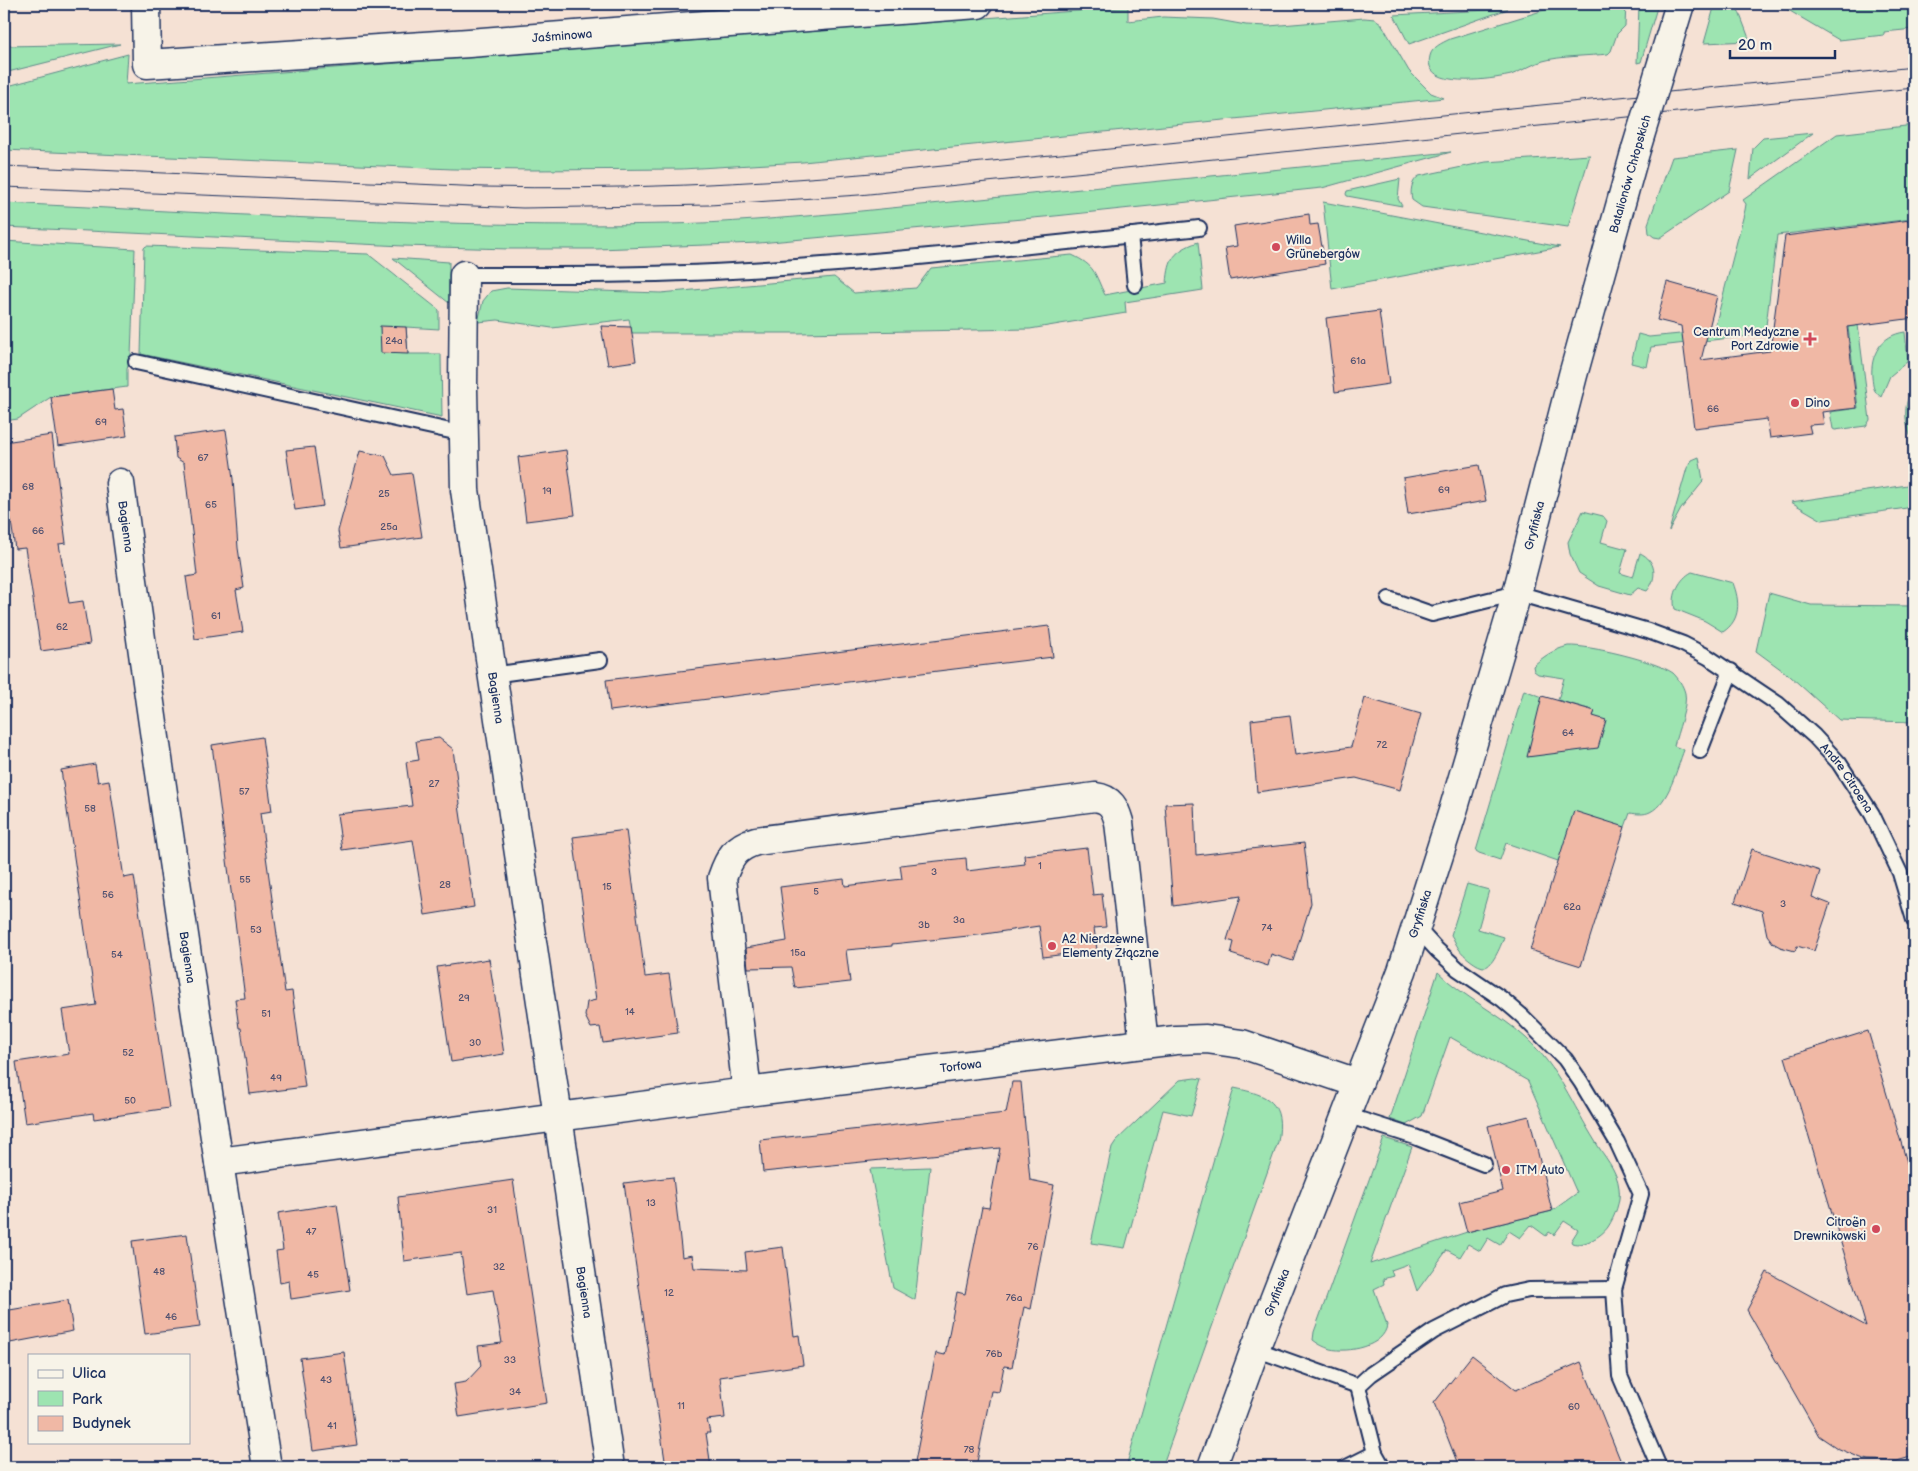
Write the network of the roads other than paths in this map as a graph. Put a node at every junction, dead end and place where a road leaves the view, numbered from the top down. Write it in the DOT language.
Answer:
graph roads {
  1 [pos="146,4"];
  2 [pos="978,4"];
  3 [pos="1680,4"];
  4 [pos="1199,228"];
  5 [pos="1130,235"];
  6 [pos="464,275"];
  7 [pos="1136,285"];
  8 [pos="1582,345"];
  9 [pos="136,362"];
  10 [pos="464,434"];
  11 [pos="120,483"];
  12 [pos="1517,593"];
  13 [pos="1388,599"];
  14 [pos="600,660"];
  15 [pos="1731,671"];
  16 [pos="492,675"];
  17 [pos="1700,751"];
  18 [pos="1914,920"];
  19 [pos="1416,927"];
  20 [pos="1144,1043"];
  21 [pos="1357,1083"];
  22 [pos="747,1092"];
  23 [pos="1346,1115"];
  24 [pos="559,1118"];
  25 [pos="219,1162"];
  26 [pos="1484,1164"];
  27 [pos="1614,1289"];
  28 [pos="1255,1349"];
  29 [pos="1358,1386"];
  30 [pos="1375,1453"];
  31 [pos="267,1467"];
  32 [pos="610,1467"];
  33 [pos="1212,1467"];
  34 [pos="1347,1467"];
  35 [pos="1383,1467"];
  36 [pos="1659,1467"];
  1 -- 2 [label="street, Jaśminowa"];
  3 -- 8 [label="street, Batalionów Chłopskich, bridge"];
  4 -- 5 [label="lane"];
  5 -- 6 [label="lane"];
  5 -- 7 [label="lane"];
  6 -- 10 [label="street, Bagienna"];
  8 -- 12 [label="street, Gryfińska"];
  9 -- 10 [label="lane"];
  10 -- 16 [label="street, Bagienna"];
  11 -- 25 [label="street, Bagienna"];
  12 -- 13 [label="lane"];
  12 -- 15 [label="lane, Andre Citroena"];
  12 -- 19 [label="street, Gryfińska"];
  14 -- 16 [label="lane"];
  15 -- 17 [label="lane"];
  15 -- 18 [label="lane, Andre Citroena"];
  16 -- 24 [label="street, Bagienna"];
  19 -- 21 [label="street, Gryfińska"];
  19 -- 27 [label="lane"];
  20 -- 21 [label="street, Torfowa"];
  20 -- 22 [label="street, Torfowa"];
  20 -- 22 [label="street"];
  21 -- 23 [label="street, Gryfińska"];
  22 -- 24 [label="street, Torfowa"];
  23 -- 26 [label="lane"];
  23 -- 28 [label="street, Gryfińska"];
  24 -- 25 [label="street"];
  24 -- 32 [label="street, Bagienna"];
  25 -- 31 [label="street, Bagienna"];
  27 -- 29 [label="lane"];
  27 -- 36 [label="lane"];
  28 -- 29 [label="lane"];
  28 -- 33 [label="street, Gryfińska"];
  29 -- 30 [label="lane"];
  30 -- 34 [label="lane"];
  30 -- 35 [label="lane"];
}
